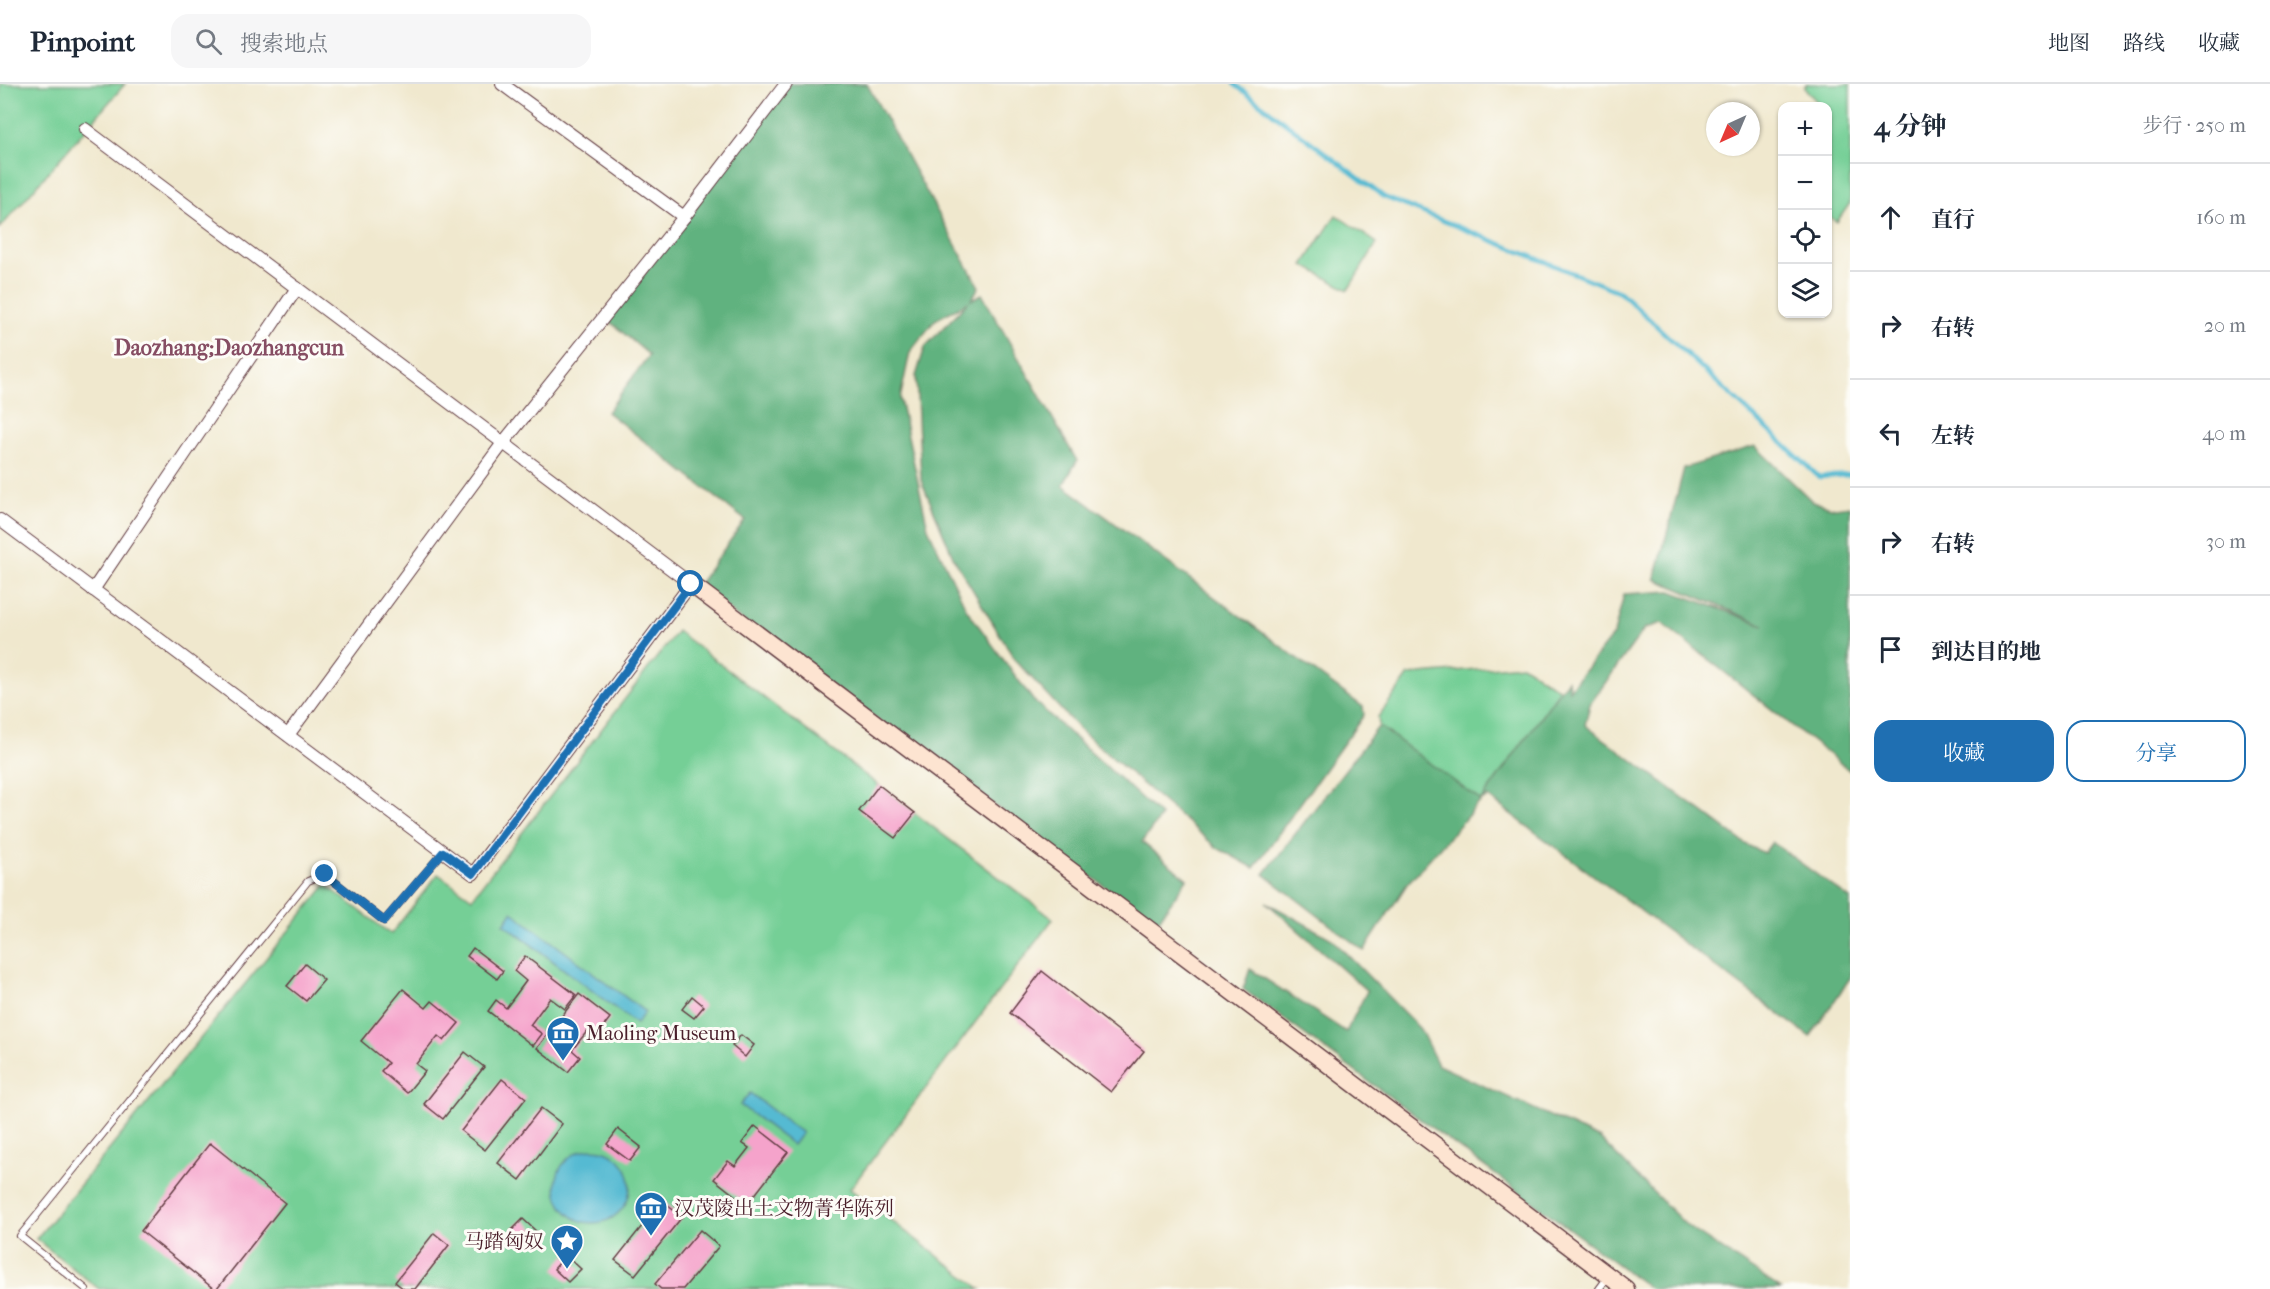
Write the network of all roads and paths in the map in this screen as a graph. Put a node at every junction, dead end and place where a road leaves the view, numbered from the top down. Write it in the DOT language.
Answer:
graph roads {
  1 [pos="502,84"];
  2 [pos="786,84"];
  3 [pos="85,129"];
  4 [pos="684,217"];
  5 [pos="297,288"];
  6 [pos="503,443"];
  7 [pos="0,520"];
  8 [pos="691,584"];
  9 [pos="93,590"];
  10 [pos="288,735"];
  11 [pos="443,852"];
  12 [pos="1604,1282"];
  13 [pos="86,1289"];
  14 [pos="1626,1289"];
  1 -- 4 [label="street"];
  2 -- 4 [label="street"];
  3 -- 5 [label="street"];
  4 -- 6 [label="street"];
  5 -- 6 [label="street"];
  5 -- 9 [label="street"];
  6 -- 8 [label="street"];
  6 -- 10 [label="street"];
  7 -- 9 [label="street"];
  8 -- 11 [label="street"];
  8 -- 12 [label="main road"];
  9 -- 10 [label="street"];
  10 -- 11 [label="street"];
  11 -- 13 [label="lane"];
  12 -- 14 [label="main road"];
}
